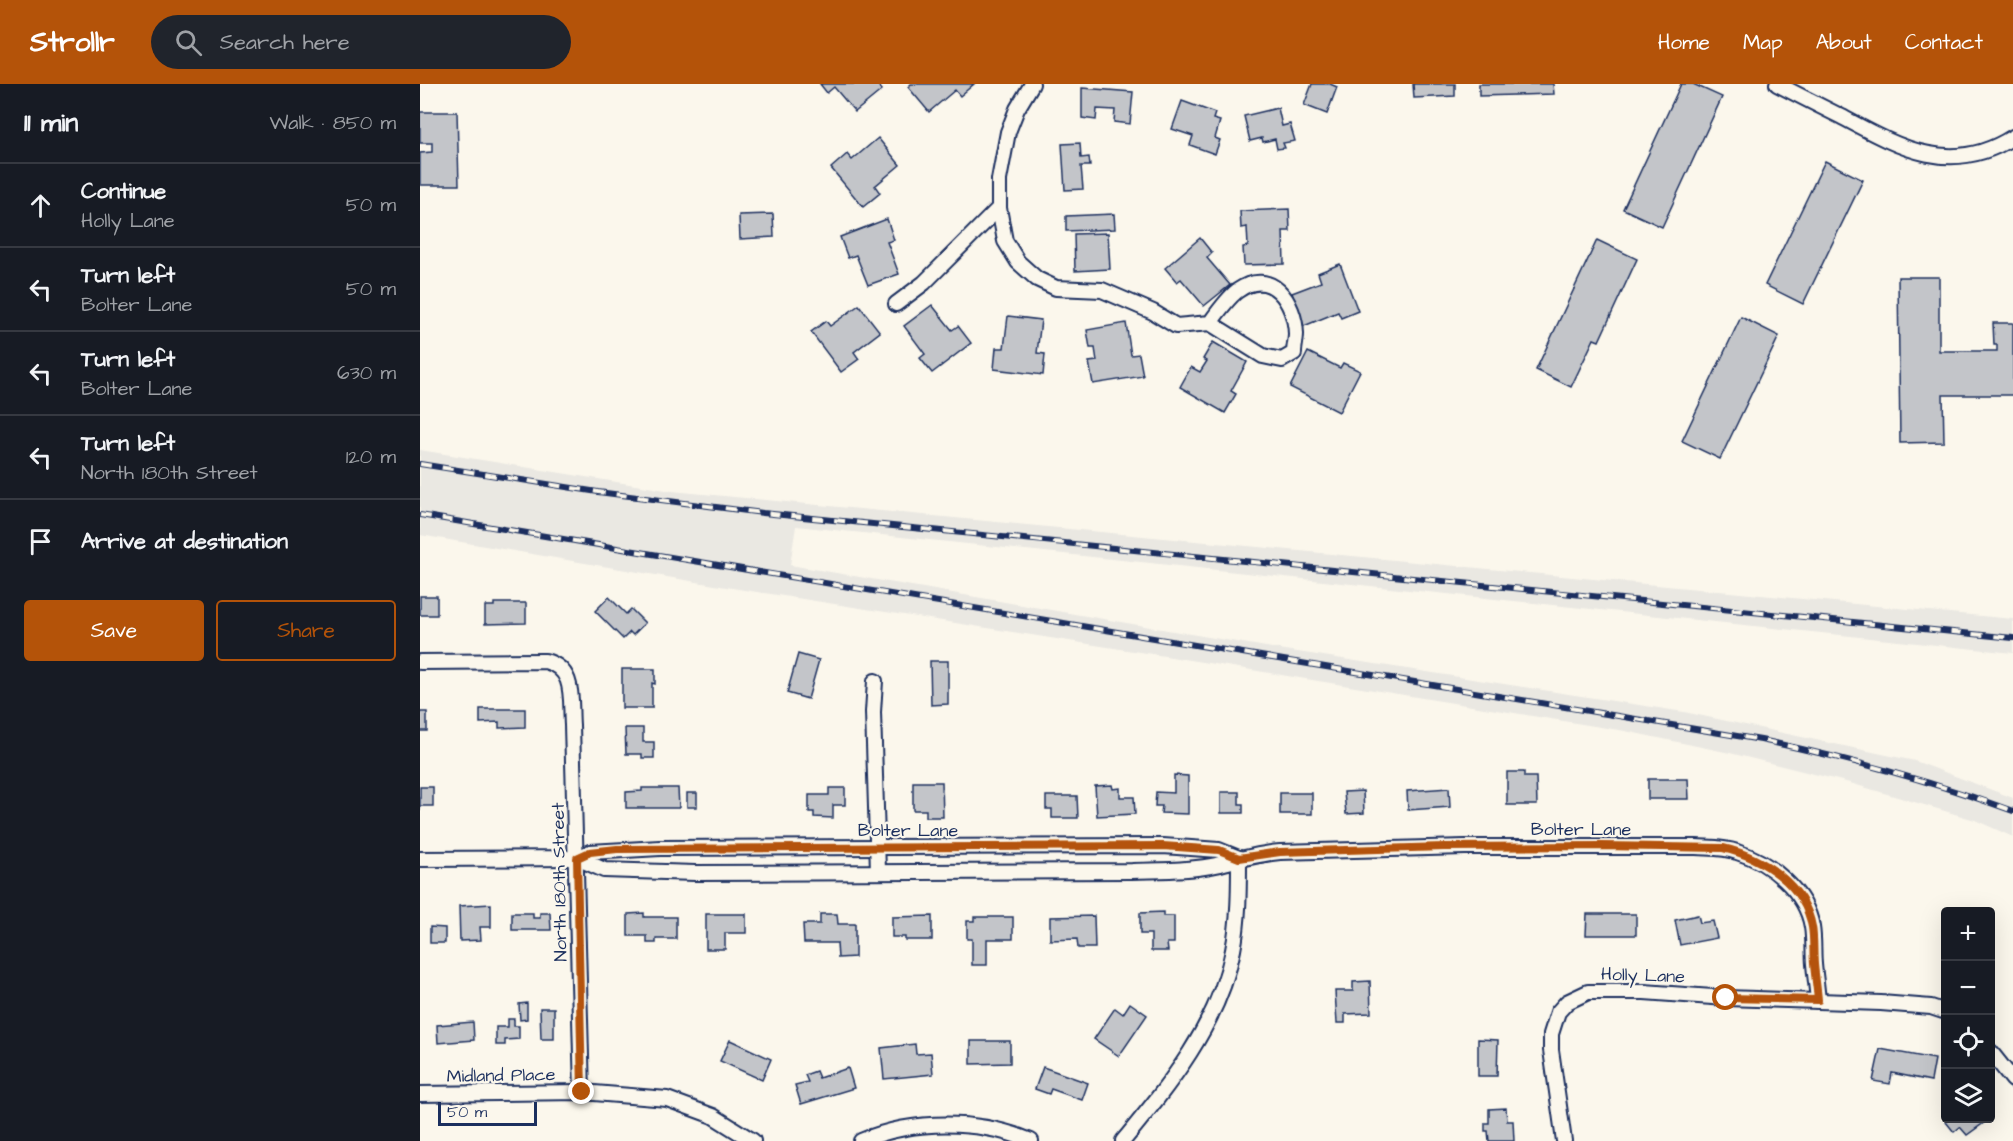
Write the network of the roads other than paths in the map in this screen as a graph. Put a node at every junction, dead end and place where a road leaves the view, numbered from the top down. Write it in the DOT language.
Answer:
graph roads {
  1 [pos="1032,84"];
  2 [pos="1777,84"];
  3 [pos="2013,137"];
  4 [pos="999,208"];
  5 [pos="896,304"];
  6 [pos="1210,323"];
  7 [pos="420,662"];
  8 [pos="875,681"];
  9 [pos="877,848"];
  10 [pos="577,858"];
  11 [pos="1239,858"];
  12 [pos="420,859"];
  13 [pos="878,871"];
  14 [pos="1818,1000"];
  15 [pos="1941,1011"];
  16 [pos="1995,1057"];
  17 [pos="2013,1080"];
  18 [pos="582,1092"];
  19 [pos="420,1094"];
  20 [pos="753,1141"];
  21 [pos="861,1141"];
  22 [pos="1031,1141"];
  23 [pos="1124,1141"];
  24 [pos="1564,1141"];
  1 -- 4 [label="street"];
  2 -- 3 [label="street"];
  4 -- 5 [label="street"];
  4 -- 6 [label="street"];
  6 -- 6 [label="street"];
  7 -- 10 [label="street, North 180th Street"];
  8 -- 9 [label="street"];
  9 -- 10 [label="street, Bolter Lane"];
  9 -- 11 [label="street, Bolter Lane"];
  9 -- 13 [label="street"];
  10 -- 12 [label="street, Bolter Lane"];
  10 -- 13 [label="street, Bolter Lane"];
  10 -- 18 [label="street, North 180th Street"];
  11 -- 13 [label="street, Bolter Lane"];
  11 -- 14 [label="street, Bolter Lane"];
  11 -- 23 [label="street"];
  14 -- 15 [label="street, Holly Lane"];
  14 -- 24 [label="street, Holly Lane"];
  16 -- 17 [label="street"];
  18 -- 19 [label="street, Midland Place"];
  18 -- 20 [label="street, Midland Place"];
  21 -- 22 [label="street"];
}
